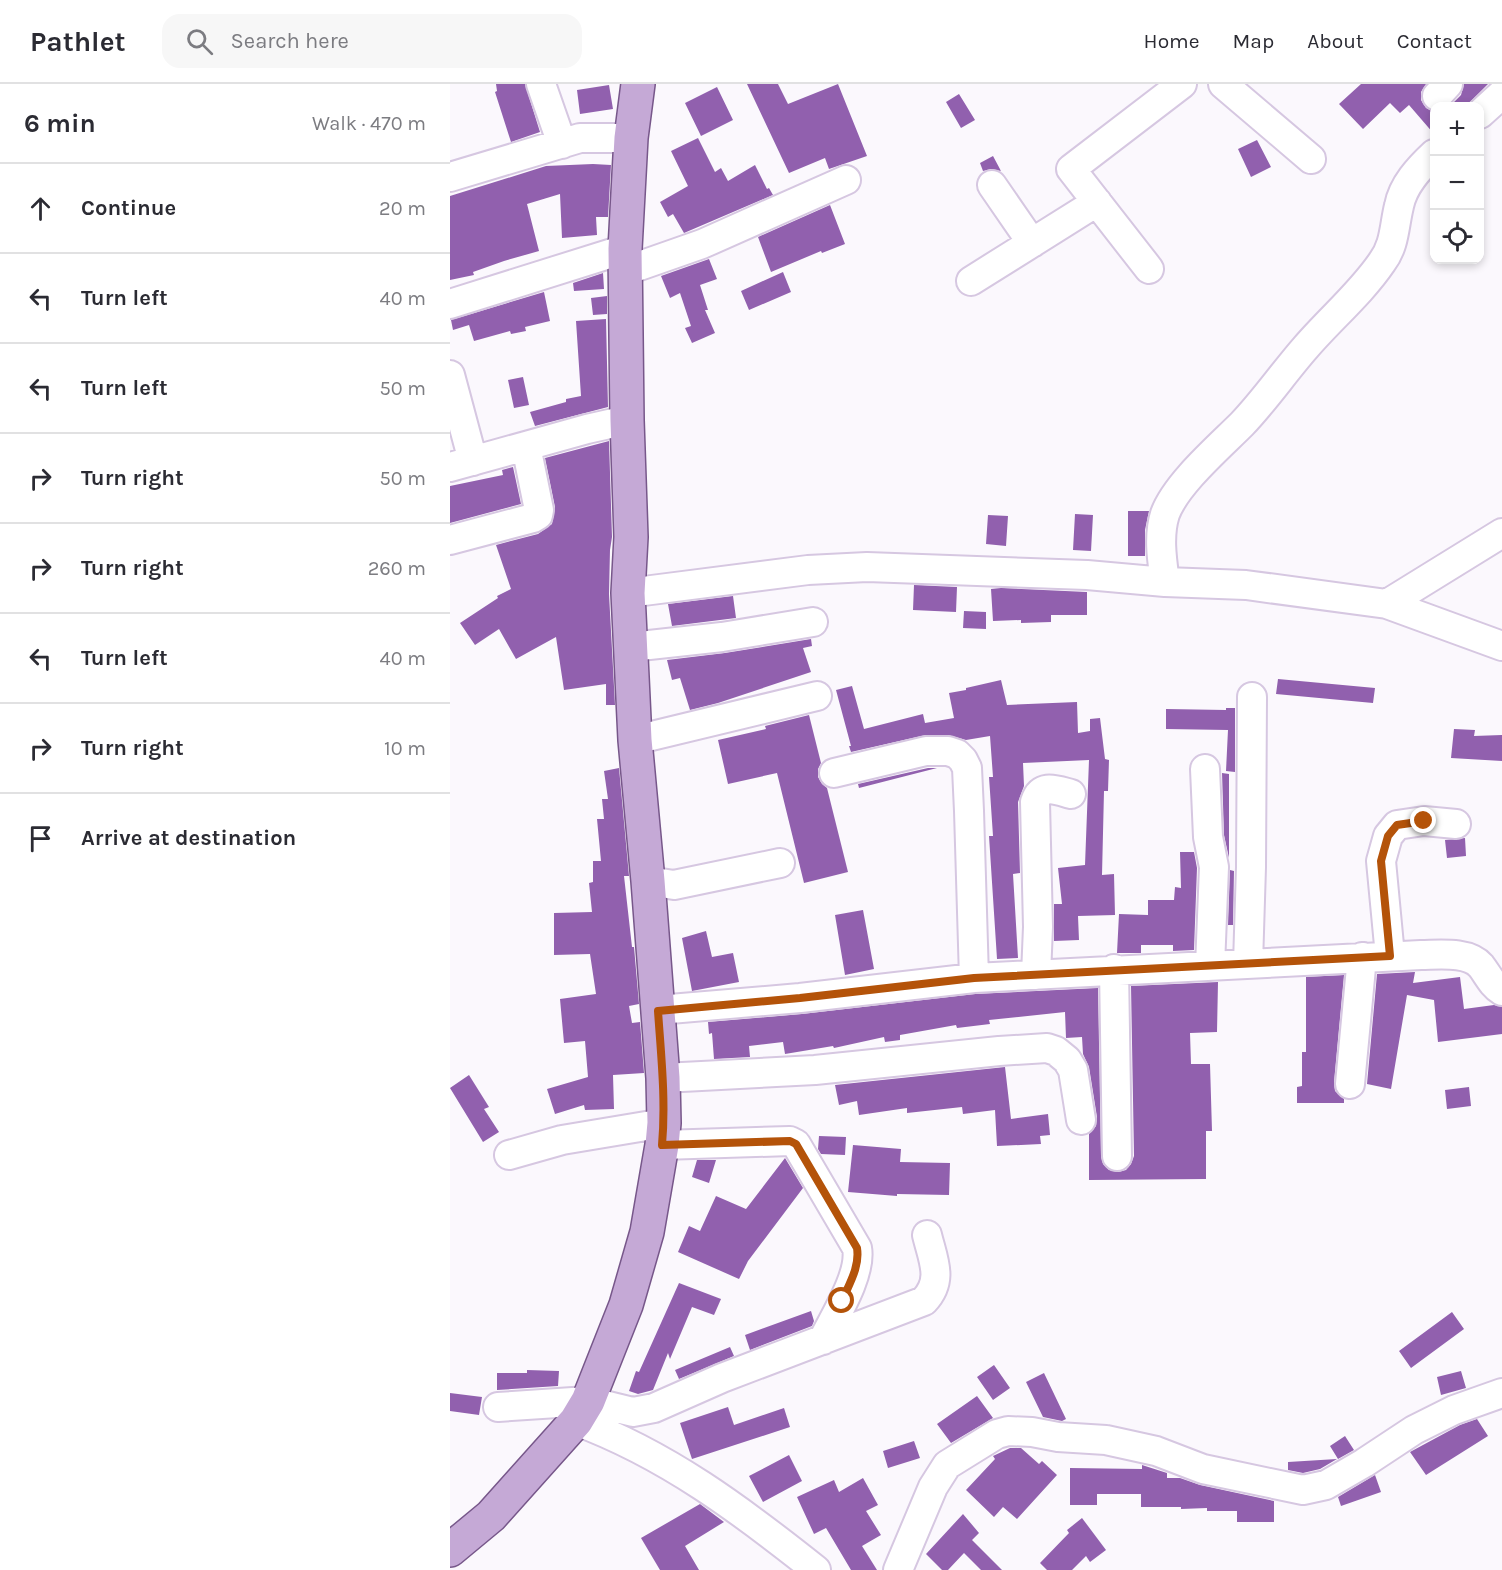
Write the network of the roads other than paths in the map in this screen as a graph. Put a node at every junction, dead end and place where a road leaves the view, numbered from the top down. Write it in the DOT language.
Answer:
graph roads {
  1 [pos="541,84"];
  2 [pos="638,84"];
  3 [pos="1182,84"];
  4 [pos="1223,84"];
  5 [pos="1502,94"];
  6 [pos="1484,110"];
  7 [pos="631,138"];
  8 [pos="562,144"];
  9 [pos="1432,156"];
  10 [pos="1311,159"];
  11 [pos="450,177"];
  12 [pos="846,180"];
  13 [pos="992,186"];
  14 [pos="1096,202"];
  15 [pos="1032,243"];
  16 [pos="625,260"];
  17 [pos="1149,269"];
  18 [pos="971,282"];
  19 [pos="450,304"];
  20 [pos="450,375"];
  21 [pos="627,420"];
  22 [pos="526,446"];
  23 [pos="461,464"];
  24 [pos="1502,534"];
  25 [pos="450,540"];
  26 [pos="1165,582"];
  27 [pos="628,593"];
  28 [pos="1386,604"];
  29 [pos="813,622"];
  30 [pos="1502,646"];
  31 [pos="632,647"];
  32 [pos="817,696"];
  33 [pos="1252,697"];
  34 [pos="635,740"];
  35 [pos="1205,769"];
  36 [pos="834,773"];
  37 [pos="1071,794"];
  38 [pos="1456,824"];
  39 [pos="780,863"];
  40 [pos="648,881"];
  41 [pos="1390,956"];
  42 [pos="1362,957"];
  43 [pos="1248,964"];
  44 [pos="1210,966"];
  45 [pos="1114,969"];
  46 [pos="1036,975"];
  47 [pos="974,978"];
  48 [pos="1502,991"];
  49 [pos="658,1011"];
  50 [pos="663,1078"];
  51 [pos="1350,1084"];
  52 [pos="1081,1120"];
  53 [pos="663,1134"];
  54 [pos="509,1155"];
  55 [pos="1117,1156"];
  56 [pos="927,1235"];
  57 [pos="823,1340"];
  58 [pos="1502,1393"];
  59 [pos="498,1407"];
  60 [pos="582,1411"];
  61 [pos="450,1550"];
  62 [pos="816,1570"];
  63 [pos="898,1570"];
  1 -- 8 [label="street"];
  2 -- 7 [label="main road"];
  3 -- 14 [label="street"];
  4 -- 10 [label="street"];
  5 -- 6 [label="street"];
  7 -- 8 [label="street"];
  7 -- 16 [label="main road"];
  8 -- 11 [label="street"];
  9 -- 26 [label="street"];
  12 -- 16 [label="street"];
  13 -- 15 [label="street"];
  14 -- 15 [label="street"];
  14 -- 17 [label="street"];
  15 -- 18 [label="street"];
  16 -- 19 [label="street"];
  16 -- 21 [label="main road"];
  20 -- 23 [label="street"];
  21 -- 22 [label="street"];
  21 -- 27 [label="main road"];
  22 -- 23 [label="street"];
  22 -- 25 [label="street"];
  24 -- 28 [label="street"];
  26 -- 27 [label="street"];
  26 -- 28 [label="street"];
  27 -- 31 [label="main road"];
  28 -- 30 [label="street"];
  29 -- 31 [label="street"];
  31 -- 34 [label="main road"];
  32 -- 34 [label="street"];
  33 -- 43 [label="street"];
  34 -- 40 [label="main road"];
  35 -- 44 [label="street"];
  36 -- 47 [label="street"];
  37 -- 46 [label="street"];
  38 -- 41 [label="street"];
  39 -- 40 [label="street"];
  40 -- 49 [label="main road"];
  41 -- 42 [label="street"];
  41 -- 48 [label="street"];
  42 -- 43 [label="street"];
  42 -- 51 [label="street"];
  43 -- 44 [label="street"];
  44 -- 45 [label="street"];
  45 -- 46 [label="street"];
  45 -- 55 [label="street"];
  46 -- 47 [label="street"];
  47 -- 49 [label="street"];
  49 -- 50 [label="main road"];
  50 -- 52 [label="street"];
  50 -- 53 [label="main road"];
  53 -- 54 [label="street"];
  53 -- 57 [label="street"];
  53 -- 60 [label="main road"];
  56 -- 57 [label="street"];
  57 -- 60 [label="street"];
  58 -- 63 [label="street"];
  59 -- 60 [label="street"];
  60 -- 61 [label="main road"];
  60 -- 62 [label="street"];
}
